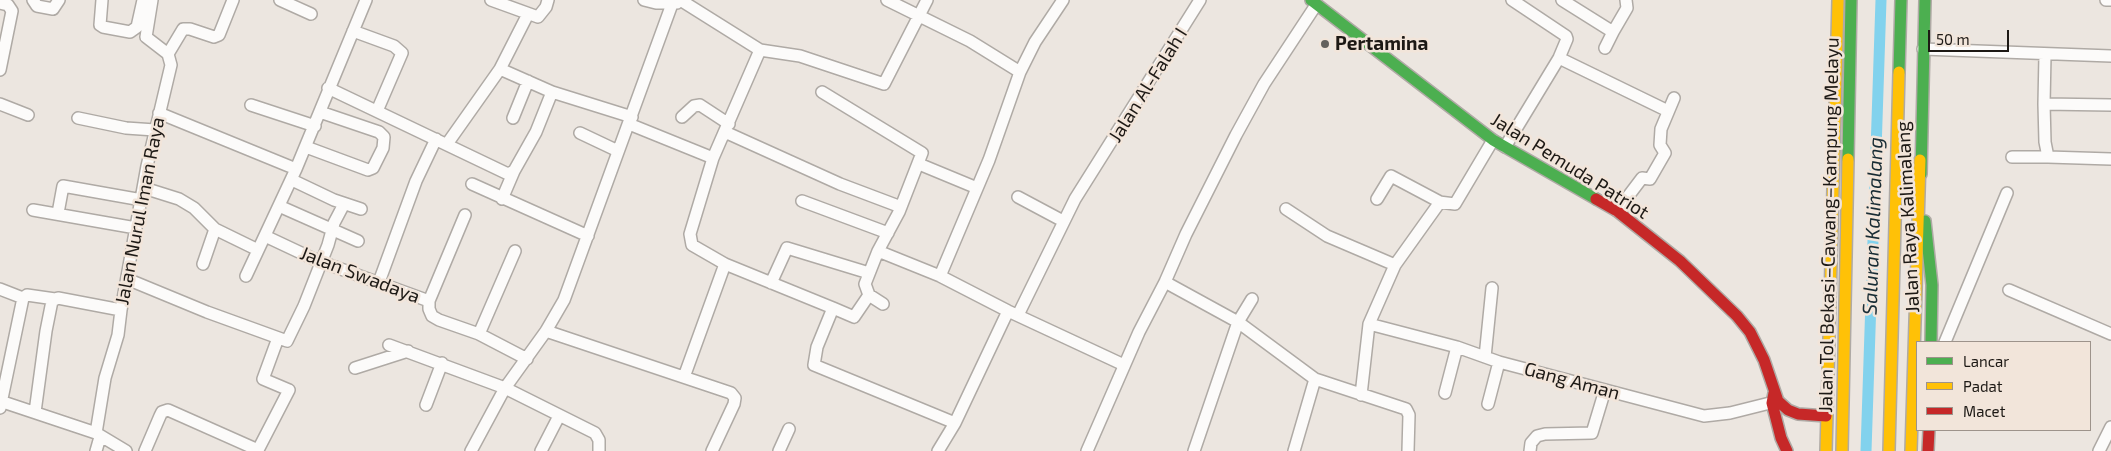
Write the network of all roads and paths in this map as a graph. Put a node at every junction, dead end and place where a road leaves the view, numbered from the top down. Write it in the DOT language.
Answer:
graph roads {
  1 [pos="33,0"];
  2 [pos="59,0"];
  3 [pos="102,0"];
  4 [pos="143,0"];
  5 [pos="152,0"];
  6 [pos="233,0"];
  7 [pos="280,0"];
  8 [pos="366,0"];
  9 [pos="492,0"];
  10 [pos="548,0"];
  11 [pos="644,0"];
  12 [pos="888,0"];
  13 [pos="927,0"];
  14 [pos="1063,0"];
  15 [pos="1200,0"];
  16 [pos="1512,0"];
  17 [pos="1562,0"];
  18 [pos="1626,0"];
  19 [pos="1838,0"];
  20 [pos="1851,0"];
  21 [pos="1901,0"];
  22 [pos="1925,0"];
  23 [pos="2106,0"];
  24 [pos="2111,0"];
  25 [pos="679,2"];
  26 [pos="1313,2"];
  27 [pos="0,3"];
  28 [pos="311,14"];
  29 [pos="528,14"];
  30 [pos="918,17"];
  31 [pos="353,31"];
  32 [pos="1613,32"];
  33 [pos="1605,48"];
  34 [pos="1922,49"];
  35 [pos="760,50"];
  36 [pos="168,54"];
  37 [pos="2045,55"];
  38 [pos="2111,56"];
  39 [pos="1559,58"];
  40 [pos="500,69"];
  41 [pos="0,70"];
  42 [pos="1020,72"];
  43 [pos="528,81"];
  44 [pos="328,88"];
  45 [pos="552,92"];
  46 [pos="822,92"];
  47 [pos="1674,98"];
  48 [pos="0,104"];
  49 [pos="2044,104"];
  50 [pos="251,105"];
  51 [pos="2111,106"];
  52 [pos="377,111"];
  53 [pos="1668,111"];
  54 [pos="320,112"];
  55 [pos="159,113"];
  56 [pos="28,115"];
  57 [pos="682,117"];
  58 [pos="78,118"];
  59 [pos="513,118"];
  60 [pos="630,121"];
  61 [pos="315,126"];
  62 [pos="727,128"];
  63 [pos="155,130"];
  64 [pos="580,132"];
  65 [pos="436,139"];
  66 [pos="1493,140"];
  67 [pos="447,144"];
  68 [pos="306,146"];
  69 [pos="1505,147"];
  70 [pos="618,151"];
  71 [pos="2012,157"];
  72 [pos="2048,157"];
  73 [pos="713,158"];
  74 [pos="2111,159"];
  75 [pos="1920,160"];
  76 [pos="919,164"];
  77 [pos="514,171"];
  78 [pos="294,174"];
  79 [pos="472,184"];
  80 [pos="978,188"];
  81 [pos="2007,193"];
  82 [pos="143,194"];
  83 [pos="1018,197"];
  84 [pos="1377,198"];
  85 [pos="502,199"];
  86 [pos="802,200"];
  87 [pos="1440,202"];
  88 [pos="344,204"];
  89 [pos="279,206"];
  90 [pos="901,207"];
  91 [pos="361,209"];
  92 [pos="1286,209"];
  93 [pos="33,210"];
  94 [pos="58,212"];
  95 [pos="1617,212"];
  96 [pos="466,215"];
  97 [pos="1063,221"];
  98 [pos="136,228"];
  99 [pos="215,229"];
  100 [pos="332,230"];
  101 [pos="888,233"];
  102 [pos="265,236"];
  103 [pos="588,236"];
  104 [pos="358,240"];
  105 [pos="258,250"];
  106 [pos="515,251"];
  107 [pos="878,251"];
  108 [pos="321,262"];
  109 [pos="203,264"];
  110 [pos="724,264"];
  111 [pos="1395,265"];
  112 [pos="869,273"];
  113 [pos="246,276"];
  114 [pos="940,276"];
  115 [pos="127,279"];
  116 [pos="378,282"];
  117 [pos="1166,282"];
  118 [pos="771,283"];
  119 [pos="1492,288"];
  120 [pos="0,289"];
  121 [pos="2009,290"];
  122 [pos="869,295"];
  123 [pos="23,298"];
  124 [pos="55,299"];
  125 [pos="1252,299"];
  126 [pos="429,301"];
  127 [pos="883,304"];
  128 [pos="832,308"];
  129 [pos="121,310"];
  130 [pos="1013,313"];
  131 [pos="1238,322"];
  132 [pos="1368,324"];
  133 [pos="546,331"];
  134 [pos="479,334"];
  135 [pos="2111,334"];
  136 [pos="278,338"];
  137 [pos="1930,341"];
  138 [pos="1945,341"];
  139 [pos="389,345"];
  140 [pos="1457,348"];
  141 [pos="408,351"];
  142 [pos="1485,357"];
  143 [pos="527,359"];
  144 [pos="1499,362"];
  145 [pos="442,363"];
  146 [pos="1124,365"];
  147 [pos="355,368"];
  148 [pos="684,376"];
  149 [pos="1315,379"];
  150 [pos="505,388"];
  151 [pos="1605,390"];
  152 [pos="1445,393"];
  153 [pos="1361,395"];
  154 [pos="1774,399"];
  155 [pos="0,404"];
  156 [pos="1488,404"];
  157 [pos="426,405"];
  158 [pos="35,412"];
  159 [pos="559,416"];
  160 [pos="1826,416"];
  161 [pos="955,424"];
  162 [pos="2111,427"];
  163 [pos="789,429"];
  164 [pos="1929,431"];
  165 [pos="98,435"];
  166 [pos="96,451"];
  167 [pos="126,451"];
  168 [pos="145,451"];
  169 [pos="471,451"];
  170 [pos="541,451"];
  171 [pos="599,451"];
  172 [pos="712,451"];
  173 [pos="779,451"];
  174 [pos="938,451"];
  175 [pos="1087,451"];
  176 [pos="1194,451"];
  177 [pos="1294,451"];
  178 [pos="1408,451"];
  179 [pos="1530,451"];
  180 [pos="1787,451"];
  181 [pos="1826,451"];
  182 [pos="1842,451"];
  183 [pos="1888,451"];
  184 [pos="1911,451"];
  185 [pos="1928,451"];
  186 [pos="2099,451"];
  1 -- 2 [label="street"];
  3 -- 4 [label="street"];
  5 -- 36 [label="street"];
  6 -- 36 [label="street"];
  7 -- 28 [label="street"];
  8 -- 31 [label="street"];
  9 -- 29 [label="street"];
  10 -- 29 [label="street"];
  11 -- 25 [label="street"];
  12 -- 30 [label="street"];
  13 -- 30 [label="street"];
  14 -- 42 [label="street"];
  15 -- 97 [label="street, Jalan Al-Falah I"];
  16 -- 39 [label="street"];
  17 -- 32 [label="street"];
  18 -- 32 [label="street"];
  19 -- 160 [label="main road"];
  20 -- 182 [label="main road, Jalan Tol Bekasi–Cawang–Kampung Melayu"];
  21 -- 183 [label="main road"];
  22 -- 34 [label="main road, Jalan Raya Kalimalang"];
  23 -- 24 [label="street"];
  25 -- 35 [label="street"];
  25 -- 60 [label="street"];
  26 -- 66 [label="main road, Jalan Pemuda Patriot"];
  26 -- 117 [label="street"];
  27 -- 41 [label="street"];
  29 -- 40 [label="street"];
  30 -- 35 [label="street"];
  30 -- 42 [label="street"];
  31 -- 44 [label="street"];
  31 -- 52 [label="street"];
  32 -- 33 [label="street"];
  34 -- 37 [label="street"];
  34 -- 75 [label="main road, Jalan Raya Kalimalang"];
  35 -- 62 [label="street"];
  36 -- 55 [label="street, Jalan Nurul Iman Raya"];
  37 -- 38 [label="street"];
  37 -- 49 [label="street"];
  39 -- 53 [label="street"];
  39 -- 69 [label="street"];
  40 -- 43 [label="street"];
  40 -- 67 [label="street"];
  42 -- 80 [label="street"];
  43 -- 45 [label="street"];
  43 -- 59 [label="street"];
  44 -- 52 [label="street"];
  44 -- 54 [label="street"];
  45 -- 60 [label="street"];
  45 -- 77 [label="street"];
  46 -- 76 [label="street"];
  47 -- 53 [label="street"];
  48 -- 56 [label="street"];
  49 -- 51 [label="street"];
  49 -- 72 [label="street"];
  50 -- 61 [label="street"];
  52 -- 65 [label="street"];
  53 -- 95 [label="street"];
  54 -- 61 [label="street"];
  54 -- 68 [label="street"];
  55 -- 63 [label="street, Jalan Nurul Iman Raya"];
  55 -- 78 [label="street"];
  57 -- 62 [label="street"];
  58 -- 63 [label="street"];
  60 -- 70 [label="street"];
  60 -- 73 [label="street"];
  61 -- 68 [label="street"];
  62 -- 73 [label="street"];
  62 -- 90 [label="street"];
  63 -- 82 [label="street, Jalan Nurul Iman Raya"];
  64 -- 70 [label="street"];
  65 -- 67 [label="street"];
  65 -- 116 [label="street"];
  66 -- 69 [label="main road, Jalan Pemuda Patriot"];
  66 -- 87 [label="street"];
  67 -- 77 [label="street"];
  68 -- 78 [label="street"];
  69 -- 95 [label="main road, Jalan Pemuda Patriot"];
  70 -- 103 [label="street"];
  71 -- 72 [label="street"];
  72 -- 74 [label="street"];
  73 -- 110 [label="street"];
  75 -- 137 [label="main road, Jalan Raya Kalimalang"];
  75 -- 184 [label="main road"];
  76 -- 80 [label="street"];
  76 -- 90 [label="street"];
  77 -- 85 [label="street"];
  78 -- 88 [label="street"];
  78 -- 89 [label="street"];
  79 -- 85 [label="street"];
  80 -- 114 [label="street"];
  81 -- 138 [label="street"];
  82 -- 94 [label="street"];
  82 -- 98 [label="street, Jalan Nurul Iman Raya"];
  82 -- 99 [label="street"];
  83 -- 97 [label="street"];
  84 -- 87 [label="street"];
  85 -- 103 [label="street"];
  86 -- 101 [label="street"];
  87 -- 111 [label="street"];
  88 -- 91 [label="street"];
  88 -- 100 [label="street"];
  89 -- 100 [label="street"];
  89 -- 102 [label="street"];
  90 -- 101 [label="street"];
  92 -- 111 [label="street"];
  93 -- 94 [label="street"];
  94 -- 98 [label="street"];
  95 -- 154 [label="main road, Jalan Pemuda Patriot"];
  96 -- 126 [label="street"];
  97 -- 130 [label="street, Jalan Al-Falah I"];
  98 -- 115 [label="street, Jalan Nurul Iman Raya"];
  99 -- 105 [label="street"];
  99 -- 109 [label="street"];
  100 -- 104 [label="street"];
  100 -- 108 [label="street"];
  101 -- 107 [label="street"];
  102 -- 105 [label="street"];
  102 -- 108 [label="street, Jalan Swadaya"];
  103 -- 133 [label="street"];
  105 -- 113 [label="street"];
  106 -- 134 [label="street"];
  107 -- 112 [label="street"];
  107 -- 114 [label="street"];
  108 -- 116 [label="street, Jalan Swadaya"];
  108 -- 136 [label="street"];
  110 -- 118 [label="street"];
  110 -- 148 [label="street"];
  111 -- 132 [label="street"];
  112 -- 118 [label="street"];
  112 -- 122 [label="street"];
  114 -- 130 [label="street"];
  115 -- 129 [label="street, Jalan Nurul Iman Raya"];
  115 -- 136 [label="street"];
  116 -- 126 [label="street, Jalan Swadaya"];
  117 -- 131 [label="street"];
  117 -- 146 [label="street"];
  118 -- 128 [label="street"];
  119 -- 142 [label="street"];
  120 -- 123 [label="street"];
  121 -- 135 [label="street"];
  122 -- 127 [label="street"];
  122 -- 128 [label="street"];
  123 -- 124 [label="street"];
  123 -- 155 [label="street"];
  124 -- 129 [label="street"];
  124 -- 158 [label="street"];
  125 -- 131 [label="street"];
  126 -- 134 [label="street, Jalan Swadaya"];
  128 -- 161 [label="street"];
  129 -- 165 [label="street, Jalan Nurul Iman Raya"];
  130 -- 146 [label="street"];
  130 -- 161 [label="street, Jalan Al-Falah I"];
  131 -- 149 [label="street"];
  131 -- 176 [label="street"];
  132 -- 140 [label="street, Gang Aman"];
  132 -- 153 [label="street"];
  133 -- 143 [label="street"];
  133 -- 148 [label="street"];
  134 -- 143 [label="street, Jalan Swadaya"];
  136 -- 168 [label="street"];
  139 -- 141 [label="street"];
  140 -- 142 [label="street, Gang Aman"];
  140 -- 152 [label="street"];
  141 -- 145 [label="street"];
  141 -- 147 [label="street"];
  142 -- 144 [label="street, Gang Aman"];
  143 -- 150 [label="street"];
  144 -- 151 [label="street, Gang Aman"];
  144 -- 156 [label="street"];
  145 -- 150 [label="street"];
  145 -- 157 [label="street"];
  146 -- 175 [label="street"];
  148 -- 172 [label="street"];
  149 -- 153 [label="street"];
  149 -- 177 [label="street"];
  150 -- 159 [label="street"];
  150 -- 169 [label="street"];
  151 -- 154 [label="street, Gang Aman"];
  151 -- 179 [label="street"];
  153 -- 178 [label="street"];
  154 -- 160 [label="main road"];
  154 -- 180 [label="main road, Jalan Pemuda Patriot"];
  155 -- 158 [label="street"];
  158 -- 165 [label="street"];
  159 -- 170 [label="street"];
  159 -- 171 [label="street"];
  160 -- 181 [label="main road"];
  161 -- 174 [label="street, Jalan Al-Falah I"];
  162 -- 186 [label="street"];
  163 -- 173 [label="street"];
  164 -- 185 [label="main road"];
  165 -- 166 [label="street, Jalan Nurul Iman Raya"];
  165 -- 167 [label="street"];
}
